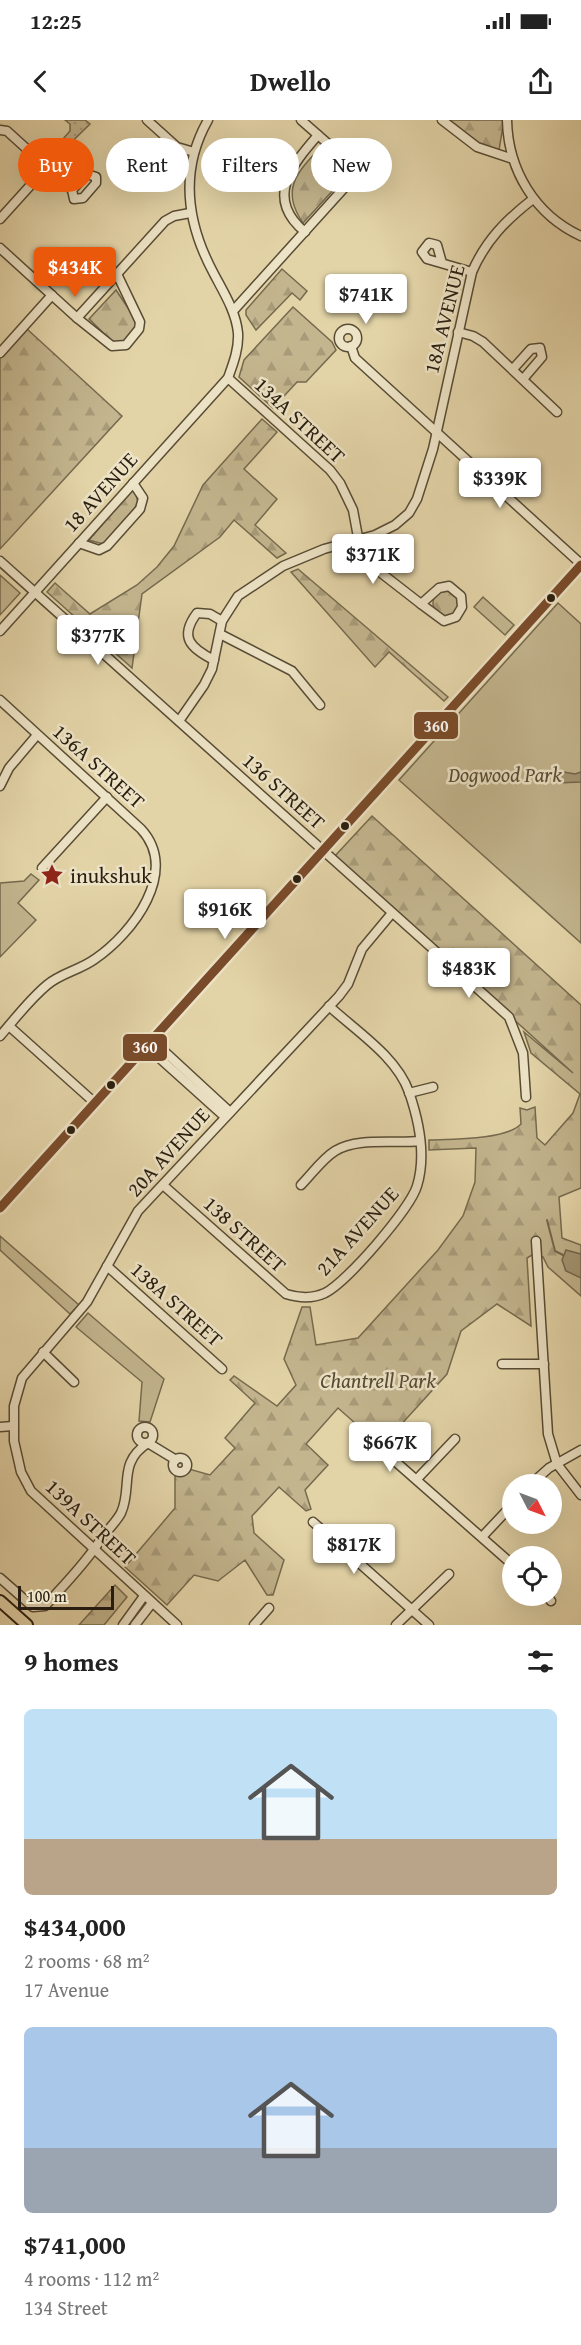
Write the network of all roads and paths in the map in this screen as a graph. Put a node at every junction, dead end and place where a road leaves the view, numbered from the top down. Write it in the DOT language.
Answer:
graph roads {
  1 [pos="147,120"];
  2 [pos="208,120"];
  3 [pos="301,120"];
  4 [pos="442,120"];
  5 [pos="507,120"];
  6 [pos="0,129"];
  7 [pos="318,135"];
  8 [pos="18,142"];
  9 [pos="194,152"];
  10 [pos="513,159"];
  11 [pos="24,192"];
  12 [pos="533,199"];
  13 [pos="190,213"];
  14 [pos="0,219"];
  15 [pos="305,232"];
  16 [pos="581,236"];
  17 [pos="0,248"];
  18 [pos="442,263"];
  19 [pos="472,272"];
  20 [pos="117,274"];
  21 [pos="52,295"];
  22 [pos="233,311"];
  23 [pos="77,318"];
  24 [pos="458,332"];
  25 [pos="351,346"];
  26 [pos="0,353"];
  27 [pos="513,369"];
  28 [pos="228,378"];
  29 [pos="524,378"];
  30 [pos="557,412"];
  31 [pos="436,434"];
  32 [pos="133,483"];
  33 [pos="358,540"];
  34 [pos="79,543"];
  35 [pos="0,561"];
  36 [pos="580,568"];
  37 [pos="35,592"];
  38 [pos="421,604"];
  39 [pos="222,621"];
  40 [pos="0,632"];
  41 [pos="220,634"];
  42 [pos="214,660"];
  43 [pos="0,700"];
  44 [pos="320,705"];
  45 [pos="179,721"];
  46 [pos="37,735"];
  47 [pos="0,786"];
  48 [pos="107,797"];
  49 [pos="324,851"];
  50 [pos="42,867"];
  51 [pos="392,913"];
  52 [pos="329,1006"];
  53 [pos="9,1026"];
  54 [pos="0,1036"];
  55 [pos="149,1043"];
  56 [pos="433,1087"];
  57 [pos="409,1093"];
  58 [pos="526,1097"];
  59 [pos="95,1103"];
  60 [pos="227,1114"];
  61 [pos="420,1141"];
  62 [pos="163,1185"];
  63 [pos="301,1185"];
  64 [pos="0,1208"];
  65 [pos="536,1241"];
  66 [pos="107,1266"];
  67 [pos="309,1297"];
  68 [pos="43,1352"];
  69 [pos="501,1364"];
  70 [pos="544,1364"];
  71 [pos="222,1369"];
  72 [pos="74,1382"];
  73 [pos="13,1426"];
  74 [pos="0,1427"];
  75 [pos="455,1439"];
  76 [pos="380,1448"];
  77 [pos="581,1450"];
  78 [pos="176,1460"];
  79 [pos="557,1464"];
  80 [pos="541,1474"];
  81 [pos="417,1479"];
  82 [pos="581,1495"];
  83 [pos="502,1516"];
  84 [pos="314,1522"];
  85 [pos="482,1537"];
  86 [pos="95,1551"];
  87 [pos="502,1555"];
  88 [pos="449,1574"];
  89 [pos="0,1578"];
  90 [pos="144,1596"];
  91 [pos="0,1601"];
  92 [pos="152,1603"];
  93 [pos="269,1608"];
  94 [pos="411,1609"];
  95 [pos="27,1625"];
  96 [pos="123,1625"];
  97 [pos="135,1625"];
  98 [pos="177,1625"];
  99 [pos="254,1625"];
  100 [pos="396,1625"];
  101 [pos="429,1625"];
  1 -- 9 [label="street"];
  2 -- 9 [label="street"];
  3 -- 7 [label="street"];
  4 -- 10 [label="street"];
  5 -- 10 [label="street"];
  6 -- 8 [label="street"];
  7 -- 15 [label="street"];
  7 -- 15 [label="street"];
  9 -- 13 [label="street"];
  10 -- 12 [label="street"];
  11 -- 14 [label="street"];
  12 -- 16 [label="street"];
  12 -- 19 [label="street, 18A AVENUE"];
  13 -- 20 [label="street"];
  13 -- 22 [label="street"];
  15 -- 22 [label="street"];
  17 -- 21 [label="street"];
  18 -- 19 [label="street"];
  19 -- 24 [label="street, 18A AVENUE"];
  20 -- 23 [label="street"];
  20 -- 23 [label="street"];
  21 -- 23 [label="street"];
  21 -- 26 [label="street"];
  22 -- 28 [label="street"];
  24 -- 27 [label="street"];
  24 -- 31 [label="street, 18A AVENUE"];
  25 -- 31 [label="street"];
  27 -- 29 [label="street"];
  27 -- 29 [label="street"];
  28 -- 32 [label="street, 18 AVENUE"];
  28 -- 33 [label="street, 134A STREET"];
  29 -- 30 [label="street"];
  31 -- 33 [label="street, 18A AVENUE"];
  31 -- 36 [label="street"];
  32 -- 34 [label="street, 18 AVENUE"];
  32 -- 34 [label="street"];
  33 -- 38 [label="street, 134A STREET"];
  33 -- 39 [label="street, 18A AVENUE"];
  34 -- 37 [label="street, 18 AVENUE"];
  35 -- 37 [label="street, 136 STREET"];
  36 -- 49 [label="street"];
  37 -- 40 [label="street, 18 AVENUE"];
  37 -- 45 [label="street, 136 STREET"];
  38 -- 38 [label="street, 134A STREET"];
  39 -- 41 [label="street"];
  39 -- 42 [label="street"];
  41 -- 42 [label="street"];
  41 -- 44 [label="street"];
  42 -- 45 [label="street"];
  43 -- 46 [label="street, 136A STREET"];
  45 -- 49 [label="street, 136 STREET"];
  46 -- 47 [label="street"];
  46 -- 48 [label="street, 136A STREET"];
  48 -- 50 [label="street"];
  48 -- 53 [label="street, 136A STREET"];
  49 -- 51 [label="street, 136 STREET"];
  49 -- 55 [label="street"];
  51 -- 52 [label="street, 20A AVENUE"];
  51 -- 58 [label="street, 136 STREET"];
  52 -- 57 [label="street"];
  52 -- 60 [label="street, 20A AVENUE"];
  53 -- 54 [label="street"];
  53 -- 59 [label="street"];
  55 -- 59 [label="street"];
  55 -- 60 [label="street"];
  56 -- 57 [label="street"];
  57 -- 61 [label="street"];
  59 -- 64 [label="street"];
  60 -- 62 [label="street, 20A AVENUE"];
  61 -- 63 [label="street"];
  61 -- 67 [label="street, 21A AVENUE"];
  62 -- 66 [label="street, 20A AVENUE"];
  62 -- 67 [label="street, 138 STREET"];
  65 -- 70 [label="street"];
  66 -- 68 [label="street, 20A AVENUE"];
  66 -- 71 [label="street, 138A STREET"];
  68 -- 72 [label="street"];
  68 -- 73 [label="street, 20A AVENUE"];
  69 -- 70 [label="street"];
  70 -- 79 [label="street"];
  73 -- 74 [label="street"];
  73 -- 86 [label="street, 139A STREET"];
  75 -- 81 [label="street"];
  76 -- 81 [label="street"];
  77 -- 79 [label="street"];
  78 -- 86 [label="street"];
  79 -- 80 [label="street"];
  79 -- 82 [label="street"];
  81 -- 85 [label="street"];
  83 -- 85 [label="street"];
  84 -- 94 [label="street"];
  85 -- 87 [label="street"];
  86 -- 89 [label="street"];
  86 -- 90 [label="street, 139A STREET"];
  88 -- 94 [label="street"];
  90 -- 92 [label="street, 139A STREET"];
  90 -- 96 [label="street"];
  91 -- 95 [label="main road"];
  92 -- 97 [label="street"];
  92 -- 98 [label="street, 139A STREET"];
  93 -- 99 [label="street"];
  94 -- 100 [label="street"];
  94 -- 101 [label="street"];
}
